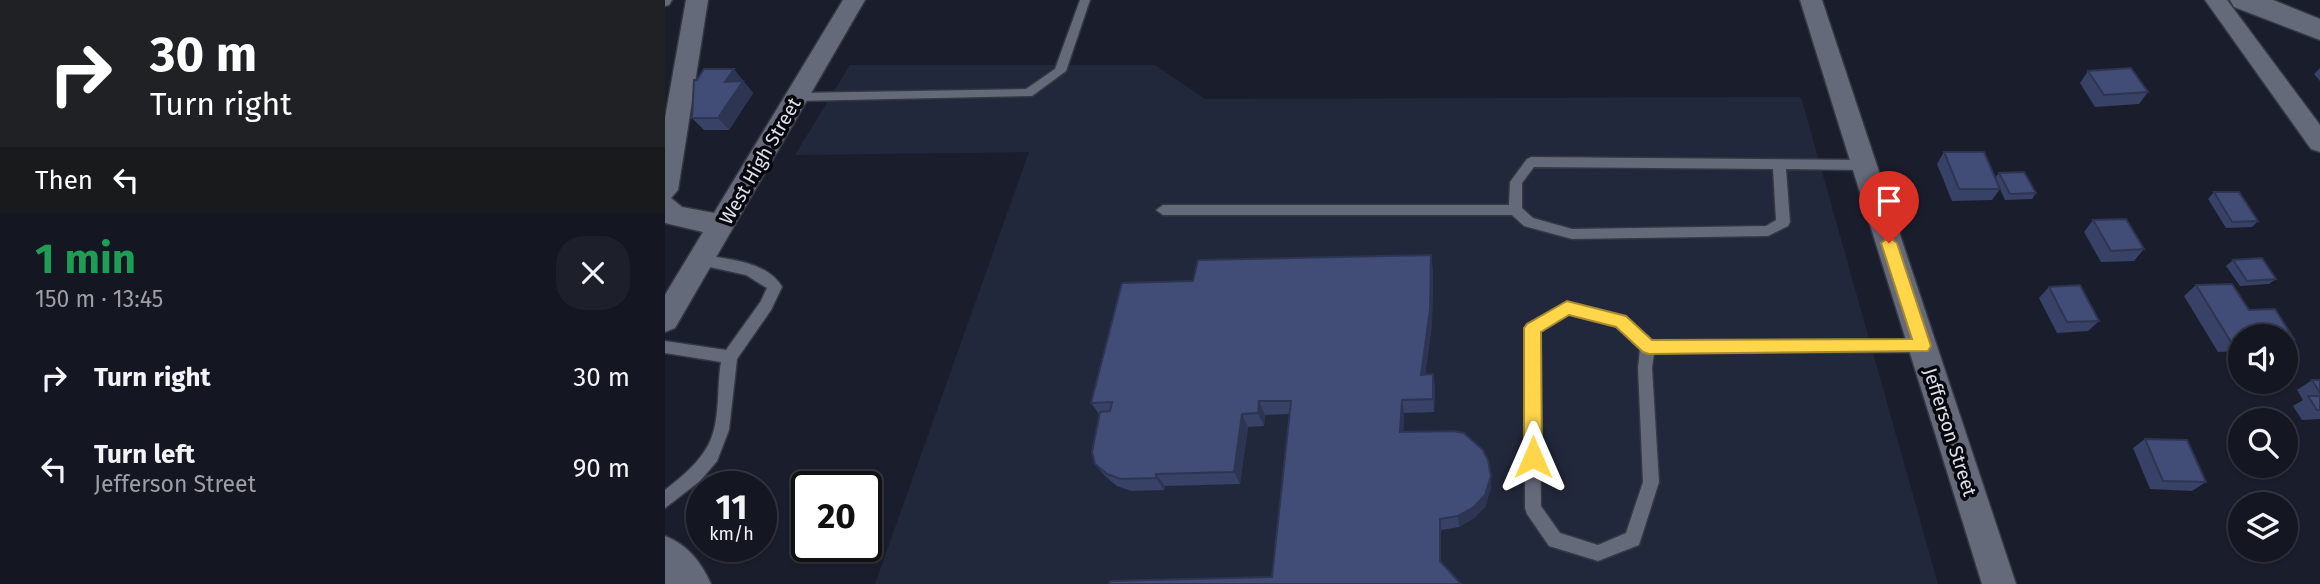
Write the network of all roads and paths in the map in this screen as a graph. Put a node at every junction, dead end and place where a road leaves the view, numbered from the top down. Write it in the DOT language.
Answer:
graph roads {
  1 [pos="697,0"];
  2 [pos="854,0"];
  3 [pos="1085,0"];
  4 [pos="1811,0"];
  5 [pos="2216,0"];
  6 [pos="2245,0"];
  7 [pos="2320,30"];
  8 [pos="797,97"];
  9 [pos="2320,143"];
  10 [pos="1864,165"];
  11 [pos="1779,166"];
  12 [pos="665,190"];
  13 [pos="665,206"];
  14 [pos="1163,209"];
  15 [pos="1515,209"];
  16 [pos="722,225"];
  17 [pos="701,260"];
  18 [pos="665,320"];
  19 [pos="1923,346"];
  20 [pos="665,347"];
  21 [pos="1649,347"];
  22 [pos="729,357"];
  23 [pos="665,499"];
  24 [pos="665,559"];
  25 [pos="687,584"];
  26 [pos="1999,584"];
  1 -- 12 [label="street"];
  2 -- 8 [label="street, West High Street"];
  3 -- 8 [label="lane"];
  4 -- 10 [label="street, Jefferson Street"];
  5 -- 9 [label="street"];
  6 -- 7 [label="street"];
  8 -- 16 [label="street, West High Street"];
  10 -- 11 [label="lane"];
  10 -- 19 [label="street, Jefferson Street"];
  11 -- 15 [label="lane"];
  11 -- 15 [label="lane"];
  13 -- 16 [label="street"];
  14 -- 15 [label="lane"];
  16 -- 17 [label="street, West High Street"];
  17 -- 18 [label="street, West High Street"];
  17 -- 22 [label="lane"];
  19 -- 21 [label="lane"];
  19 -- 26 [label="street, Jefferson Street"];
  20 -- 22 [label="lane"];
  21 -- 21 [label="lane"];
  22 -- 23 [label="lane"];
  24 -- 25 [label="street"];
}
